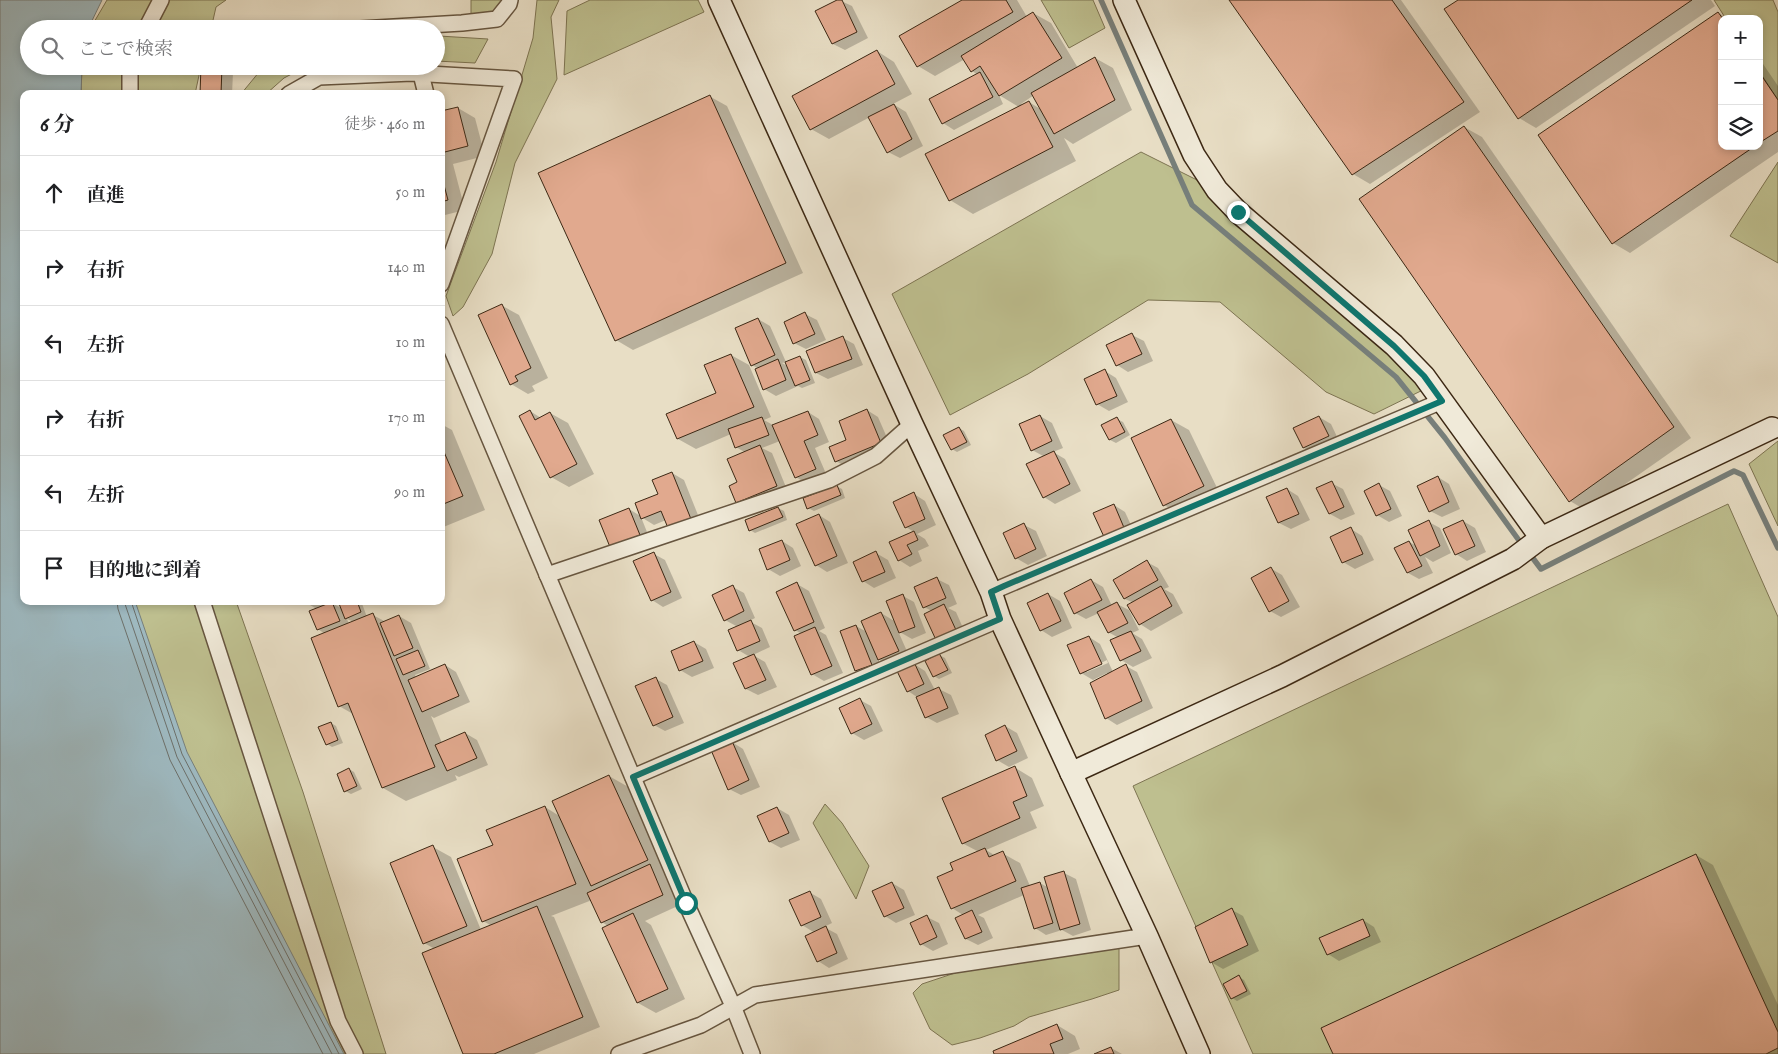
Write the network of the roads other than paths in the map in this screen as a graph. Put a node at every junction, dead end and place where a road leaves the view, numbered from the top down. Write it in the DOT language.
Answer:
graph roads {
  1 [pos="161,0"];
  2 [pos="510,0"];
  3 [pos="719,0"];
  4 [pos="1124,0"];
  5 [pos="151,20"];
  6 [pos="445,24"];
  7 [pos="130,75"];
  8 [pos="387,75"];
  9 [pos="421,75"];
  10 [pos="440,75"];
  11 [pos="130,90"];
  12 [pos="296,90"];
  13 [pos="425,90"];
  14 [pos="445,273"];
  15 [pos="445,333"];
  16 [pos="1442,401"];
  17 [pos="912,424"];
  18 [pos="1772,428"];
  19 [pos="1541,538"];
  20 [pos="547,575"];
  21 [pos="991,592"];
  22 [pos="203,605"];
  23 [pos="1000,619"];
  24 [pos="1071,773"];
  25 [pos="633,777"];
  26 [pos="1146,936"];
  27 [pos="733,1006"];
  28 [pos="355,1054"];
  29 [pos="619,1054"];
  30 [pos="752,1054"];
  31 [pos="1199,1054"];
  1 -- 5 [label="street"];
  2 -- 6 [label="street"];
  3 -- 17 [label="street"];
  4 -- 16 [label="street"];
  7 -- 11 [label="street"];
  8 -- 12 [label="street"];
  9 -- 13 [label="street"];
  10 -- 14 [label="street"];
  15 -- 20 [label="street"];
  16 -- 19 [label="street"];
  16 -- 21 [label="street"];
  17 -- 20 [label="street"];
  17 -- 21 [label="street"];
  18 -- 19 [label="street"];
  19 -- 24 [label="street"];
  20 -- 25 [label="street"];
  21 -- 23 [label="street"];
  22 -- 28 [label="street"];
  23 -- 24 [label="street"];
  23 -- 25 [label="street"];
  24 -- 26 [label="street"];
  25 -- 27 [label="street"];
  26 -- 27 [label="street"];
  26 -- 31 [label="street"];
  27 -- 29 [label="street"];
  27 -- 30 [label="street"];
}
